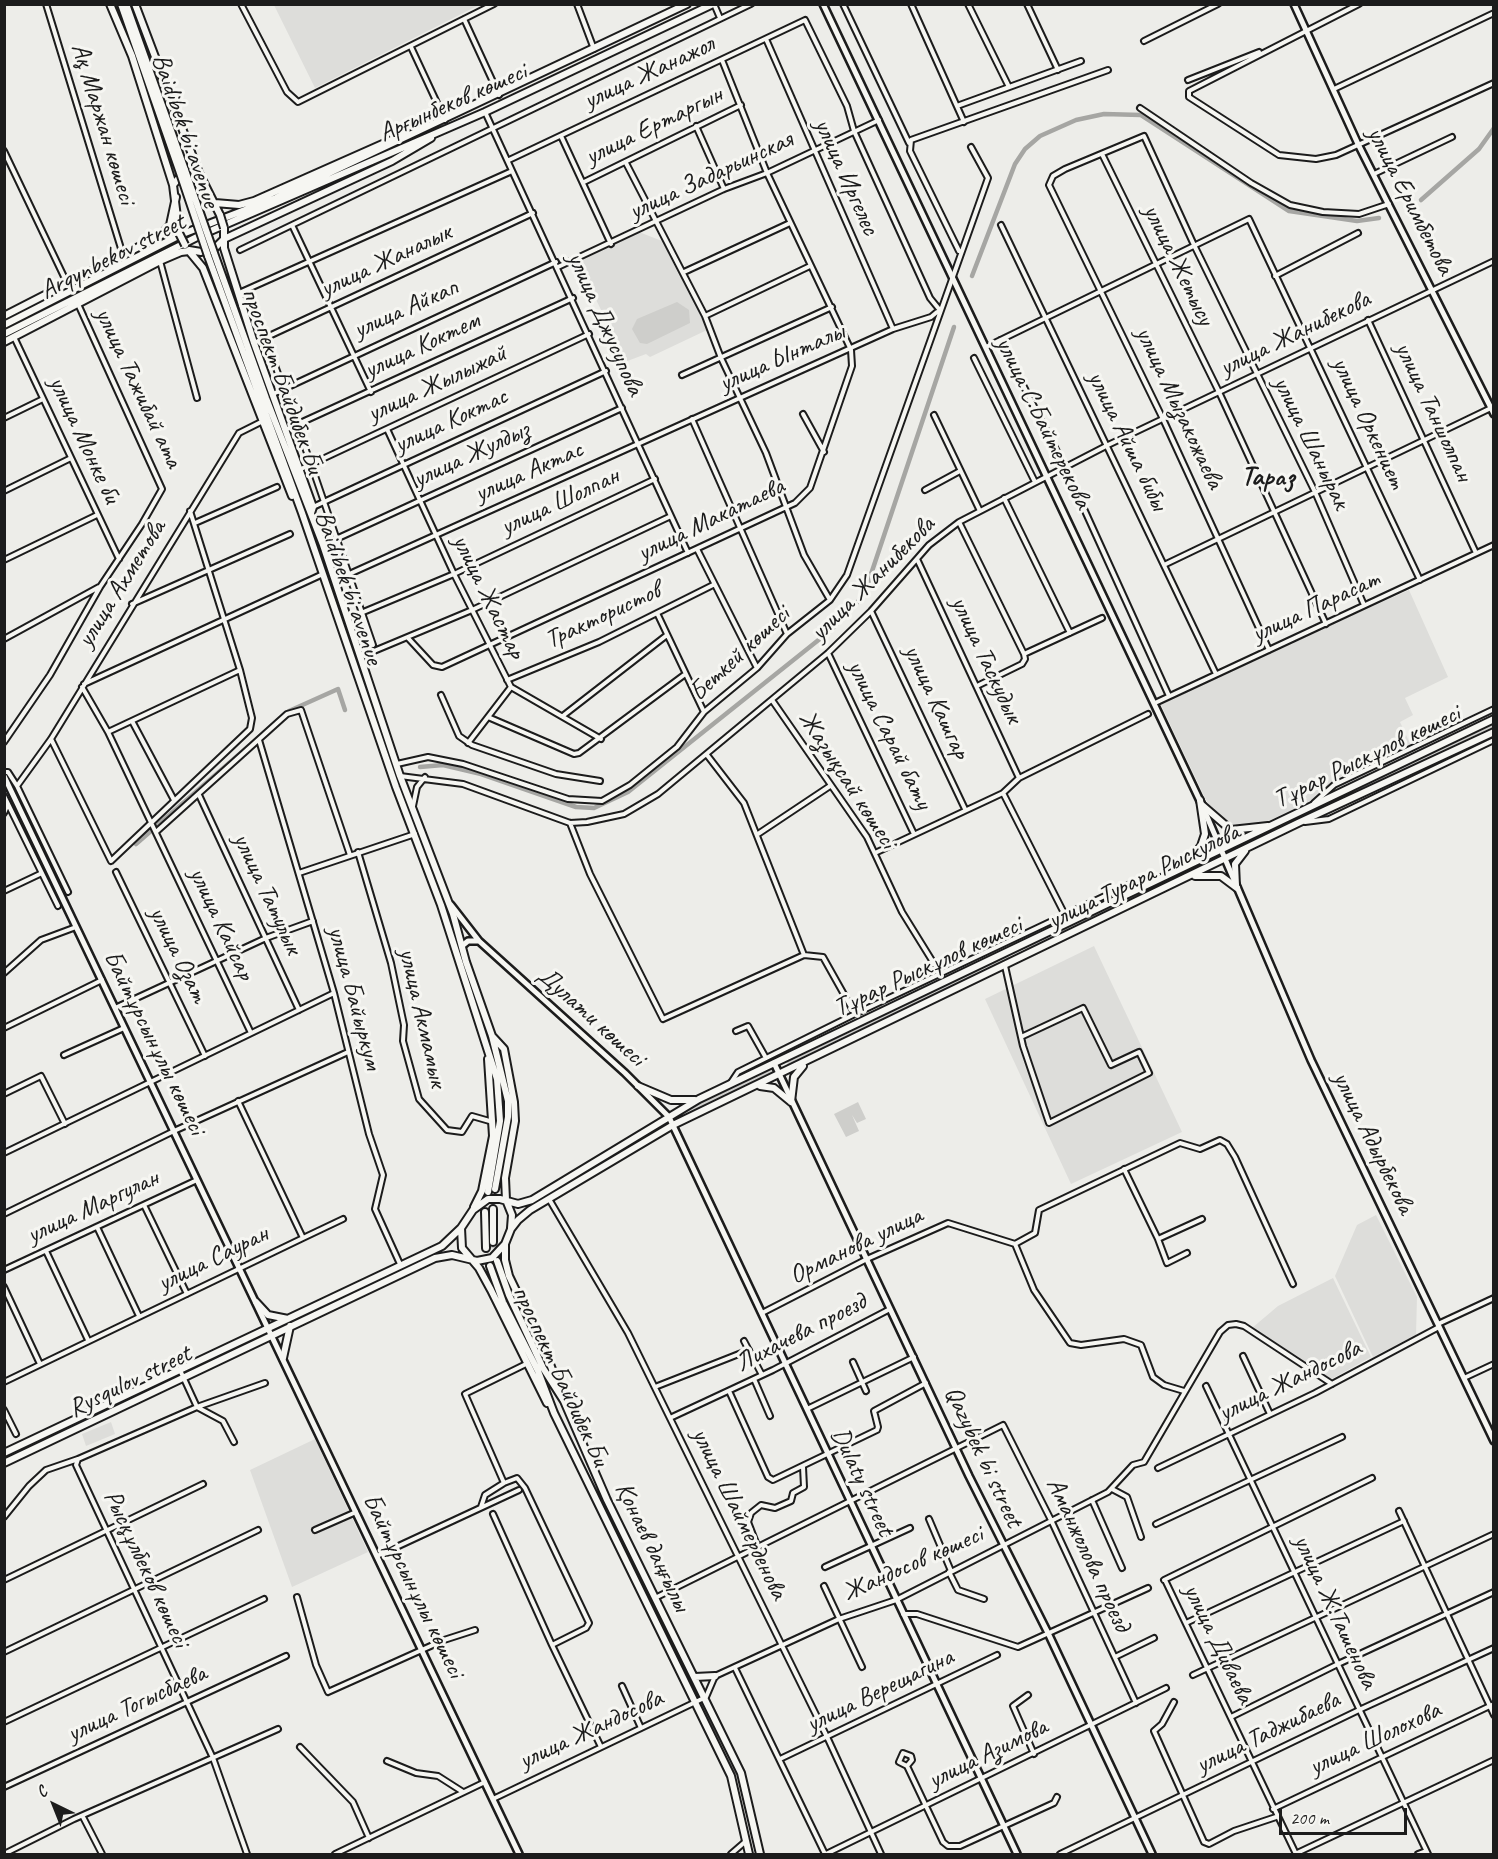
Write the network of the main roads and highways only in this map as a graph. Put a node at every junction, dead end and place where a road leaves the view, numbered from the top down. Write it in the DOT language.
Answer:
graph roads {
  1 [pos="110,4"];
  2 [pos="121,4"];
  3 [pos="126,4"];
  4 [pos="135,4"];
  5 [pos="687,4"];
  6 [pos="713,4"];
  7 [pos="823,4"];
  8 [pos="1294,4"];
  9 [pos="434,125"];
  10 [pos="439,132"];
  11 [pos="182,172"];
  12 [pos="199,173"];
  13 [pos="173,185"];
  14 [pos="176,197"];
  15 [pos="215,203"];
  16 [pos="224,239"];
  17 [pos="189,251"];
  18 [pos="211,254"];
  19 [pos="4,316"];
  20 [pos="4,325"];
  21 [pos="4,334"];
  22 [pos="4,342"];
  23 [pos="1492,411"];
  24 [pos="312,510"];
  25 [pos="302,513"];
  26 [pos="1494,718"];
  27 [pos="1494,732"];
  28 [pos="4,774"];
  29 [pos="1201,802"];
  30 [pos="1269,826"];
  31 [pos="1222,848"];
  32 [pos="1246,849"];
  33 [pos="1226,858"];
  34 [pos="1186,865"];
  35 [pos="1188,877"];
  36 [pos="1237,887"];
  37 [pos="448,901"];
  38 [pos="479,941"];
  39 [pos="462,946"];
  40 [pos="1014,948"];
  41 [pos="1019,959"];
  42 [pos="492,1036"];
  43 [pos="486,1043"];
  44 [pos="816,1057"];
  45 [pos="774,1063"];
  46 [pos="780,1075"];
  47 [pos="638,1086"];
  48 [pos="747,1089"];
  49 [pos="699,1099"];
  50 [pos="792,1102"];
  51 [pos="669,1117"];
  52 [pos="673,1125"];
  53 [pos="495,1189"];
  54 [pos="488,1192"];
  55 [pos="506,1200"];
  56 [pos="493,1209"];
  57 [pos="473,1210"];
  58 [pos="485,1212"];
  59 [pos="461,1228"];
  60 [pos="511,1229"];
  61 [pos="493,1242"];
  62 [pos="505,1244"];
  63 [pos="486,1248"];
  64 [pos="470,1258"];
  65 [pos="497,1261"];
  66 [pos="490,1266"];
  67 [pos="256,1302"];
  68 [pos="289,1322"];
  69 [pos="268,1327"];
  70 [pos="272,1335"];
  71 [pos="283,1358"];
  72 [pos="564,1401"];
  73 [pos="93,1410"];
  74 [pos="554,1413"];
  75 [pos="98,1419"];
  76 [pos="1494,1441"];
  77 [pos="4,1453"];
  78 [pos="4,1463"];
  79 [pos="715,1676"];
  80 [pos="695,1677"];
  81 [pos="519,1854"];
  82 [pos="749,1854"];
  83 [pos="760,1854"];
  84 [pos="1017,1854"];
  85 [pos="1152,1854"];
  1 -- 13 [label="main road"];
  2 -- 11 [label="main road, Baidibek bi avenue"];
  3 -- 11 [label="main road, Baidibek bi avenue"];
  4 -- 12 [label="main road"];
  5 -- 9 [label="main road, Арғынбеков көшесі"];
  6 -- 10 [label="main road, Арғынбеков көшесі"];
  7 -- 29 [label="main road, улица С.Байтерекова"];
  8 -- 23 [label="main road, улица Еримбетова"];
  9 -- 15 [label="main road"];
  9 -- 20 [label="main road, Арғынбеков көшесі"];
  10 -- 16 [label="main road"];
  10 -- 21 [label="main road, Arqynbekov street"];
  11 -- 18 [label="main road, проспект Байдибек Би, bridge"];
  12 -- 13 [label="main road"];
  12 -- 15 [label="main road"];
  13 -- 14 [label="main road"];
  14 -- 17 [label="main road, bridge"];
  14 -- 19 [label="main road"];
  15 -- 16 [label="main road, bridge"];
  16 -- 17 [label="main road"];
  16 -- 24 [label="main road"];
  17 -- 22 [label="main road"];
  17 -- 25 [label="main road"];
  18 -- 24 [label="main road, проспект Байдибек Би"];
  18 -- 25 [label="main road, Baidibek bi avenue"];
  24 -- 37 [label="main road, проспект Байдибек Би"];
  25 -- 43 [label="main road, Baidibek bi avenue"];
  26 -- 30 [label="main road, Тұрар Рыскұлов көшесі"];
  27 -- 32 [label="main road, улица Турара Рыскулова"];
  28 -- 67 [label="main road, Байтұрсынұлы көшесі"];
  29 -- 30 [label="main road"];
  29 -- 31 [label="main road, улица С.Байтерекова"];
  29 -- 34 [label="main road"];
  30 -- 31 [label="main road, Тұрар Рыскұлов көшесі"];
  31 -- 33 [label="main road, улица С.Байтерекова"];
  31 -- 34 [label="main road, Тұрар Рыскұлов көшесі"];
  32 -- 33 [label="main road, улица Турара Рыскулова"];
  32 -- 36 [label="main road"];
  33 -- 35 [label="main road, улица Турара Рыскулова"];
  33 -- 36 [label="main road, улица Адырбекова"];
  34 -- 40 [label="main road, Тұрар Рыскұлов көшесі"];
  35 -- 36 [label="main road"];
  35 -- 41 [label="main road, улица Турара Рыскулова"];
  36 -- 76 [label="main road, улица Адырбекова"];
  37 -- 38 [label="main road, Дулати көшесі"];
  37 -- 39 [label="main road"];
  38 -- 39 [label="main road"];
  38 -- 47 [label="main road, Дулати көшесі"];
  39 -- 42 [label="main road"];
  40 -- 41 [label="main road"];
  40 -- 45 [label="main road, Тұрар Рыскұлов көшесі"];
  41 -- 44 [label="main road, улица Турара Рыскулова"];
  42 -- 53 [label="main road"];
  42 -- 55 [label="main road"];
  43 -- 54 [label="main road, Baidibek bi avenue"];
  43 -- 57 [label="main road"];
  44 -- 46 [label="main road, улица Турара Рыскулова"];
  44 -- 50 [label="main road"];
  45 -- 46 [label="main road, Qazybek bi street"];
  45 -- 49 [label="main road, Тұрар Рыскұлов көшесі"];
  46 -- 48 [label="main road"];
  46 -- 50 [label="main road, Qazybek bi street"];
  47 -- 49 [label="main road"];
  47 -- 51 [label="main road, Дулати көшесі"];
  48 -- 50 [label="main road"];
  48 -- 52 [label="main road"];
  49 -- 51 [label="main road, Тұрар Рыскұлов көшесі"];
  50 -- 85 [label="main road, Qazybek bi street"];
  51 -- 52 [label="main road, Дулати көшесі"];
  51 -- 55 [label="main road, Тұрар Рыскұлов көшесі"];
  52 -- 60 [label="main road"];
  52 -- 84 [label="main road, Dulaty street"];
  55 -- 57 [label="main road, Тұрар Рыскұлов көшесі"];
  55 -- 60 [label="main road"];
  56 -- 61 [label="main road"];
  57 -- 59 [label="main road"];
  58 -- 63 [label="main road"];
  59 -- 64 [label="main road"];
  59 -- 68 [label="main road"];
  60 -- 62 [label="main road"];
  62 -- 64 [label="main road"];
  62 -- 72 [label="main road"];
  64 -- 68 [label="main road"];
  64 -- 74 [label="main road"];
  65 -- 72 [label="main road, Қонаев даңғылы"];
  66 -- 74 [label="main road, проспект Байдибек Би"];
  67 -- 68 [label="main road"];
  67 -- 69 [label="main road, Байтұрсынұлы көшесі"];
  68 -- 69 [label="main road"];
  68 -- 70 [label="main road"];
  68 -- 71 [label="main road"];
  69 -- 70 [label="main road, Байтұрсынұлы көшесі"];
  69 -- 73 [label="main road, Rysqulov street"];
  70 -- 71 [label="main road, Байтұрсынұлы көшесі"];
  70 -- 75 [label="main road, Rysqulov street"];
  71 -- 81 [label="main road, Байтұрсынұлы көшесі"];
  72 -- 80 [label="main road, Қонаев даңғылы"];
  73 -- 75 [label="main road"];
  73 -- 77 [label="main road, Rysqulov street"];
  74 -- 82 [label="main road, проспект Байдибек Би"];
  75 -- 78 [label="main road, Rysqulov street"];
  79 -- 80 [label="main road"];
  80 -- 83 [label="main road, Қонаев даңғылы"];
}
